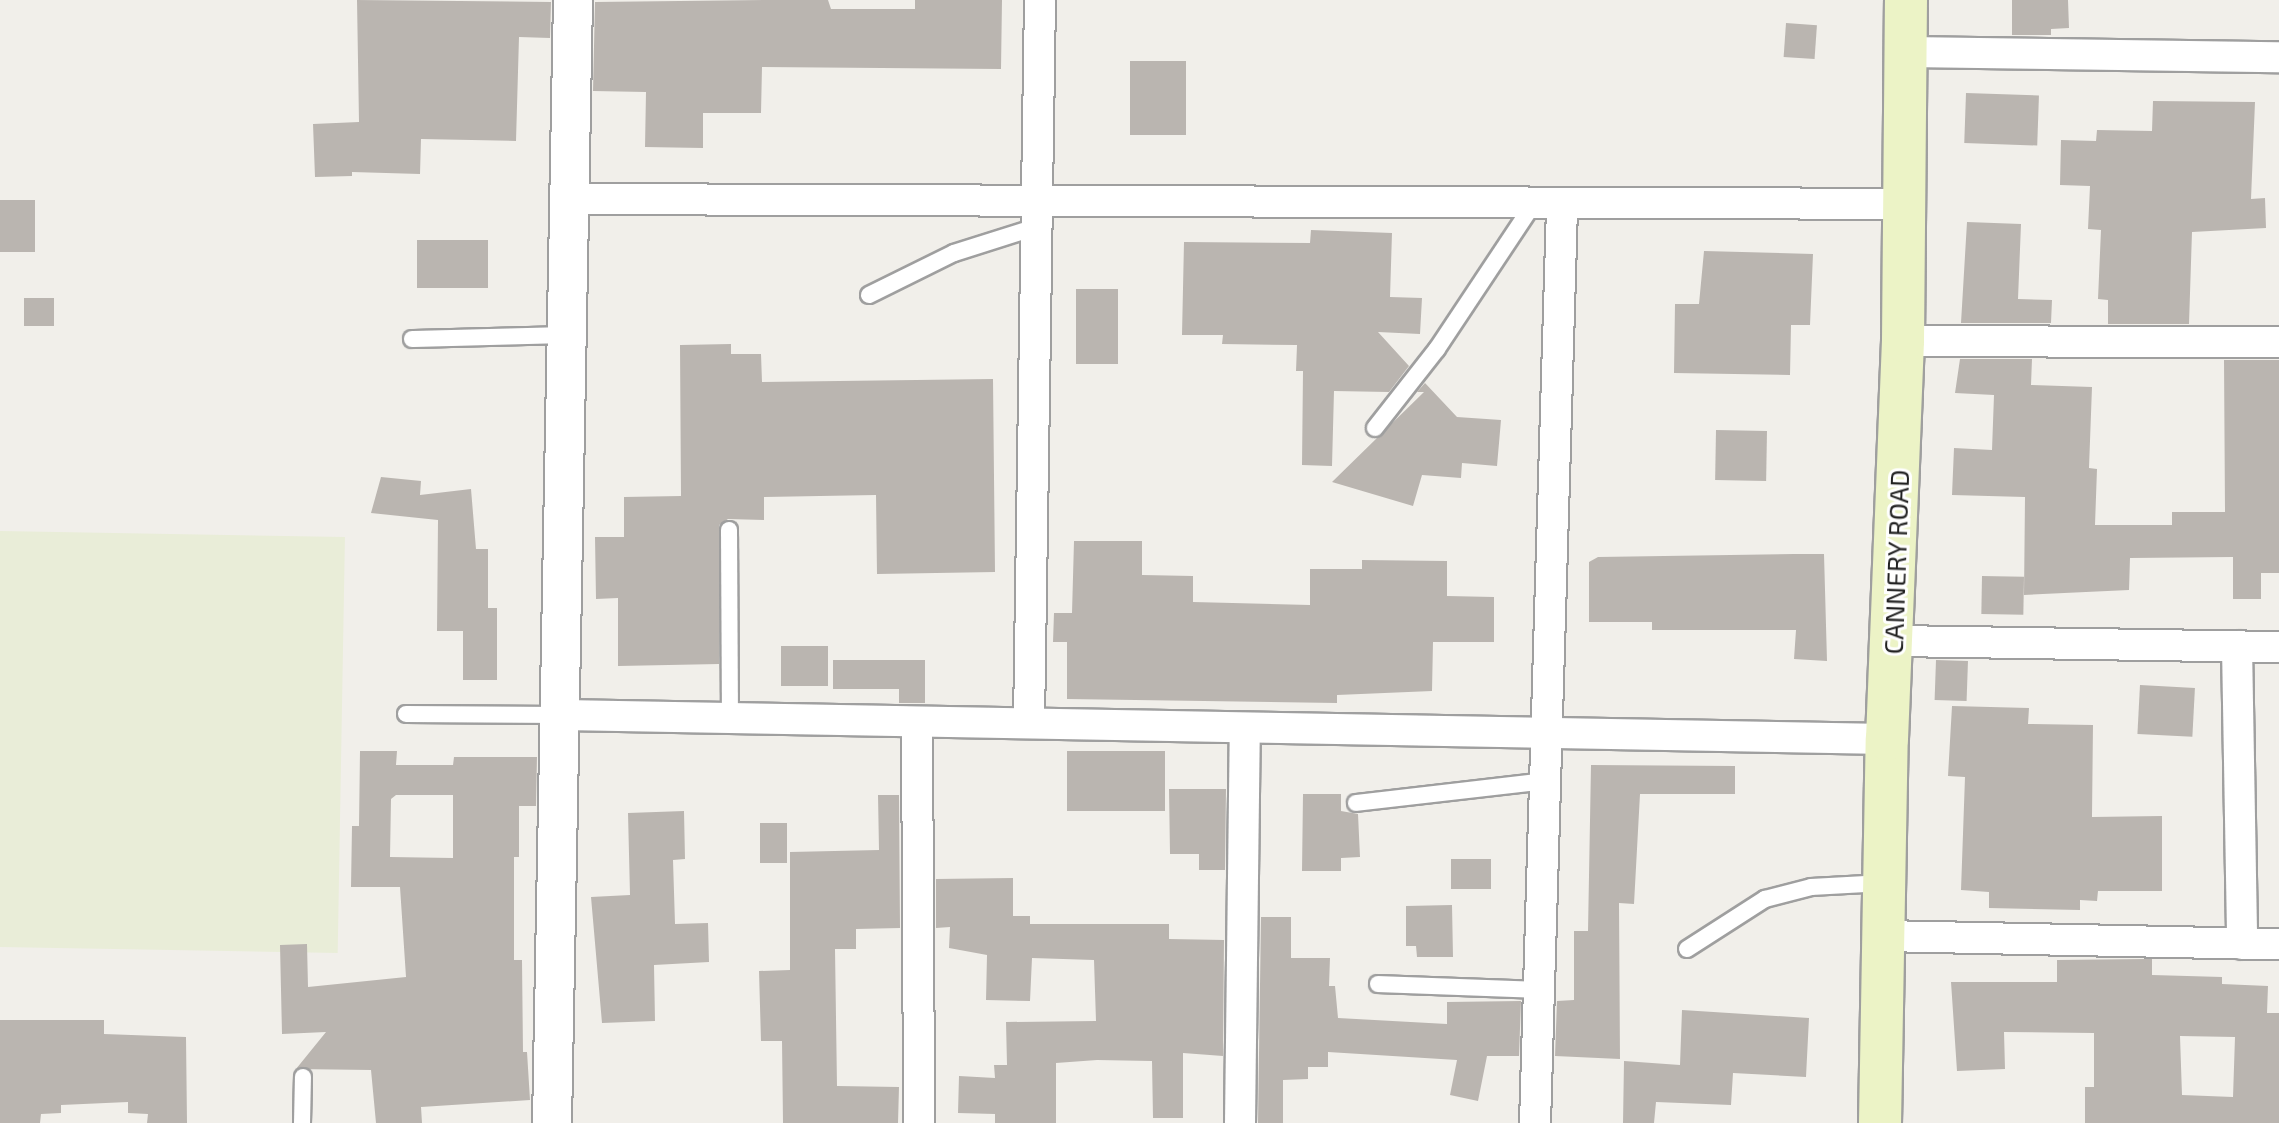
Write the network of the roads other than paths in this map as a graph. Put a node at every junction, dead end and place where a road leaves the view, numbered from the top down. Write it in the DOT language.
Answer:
graph roads {
  1 [pos="573,0"];
  2 [pos="1040,0"];
  3 [pos="1906,0"];
  4 [pos="1906,52"];
  5 [pos="2279,57"];
  6 [pos="569,199"];
  7 [pos="1904,204"];
  8 [pos="1532,206"];
  9 [pos="1562,206"];
  10 [pos="1039,213"];
  11 [pos="869,295"];
  12 [pos="567,335"];
  13 [pos="412,339"];
  14 [pos="1903,341"];
  15 [pos="2279,342"];
  16 [pos="1375,428"];
  17 [pos="729,530"];
  18 [pos="1895,641"];
  19 [pos="2237,646"];
  20 [pos="2279,647"];
  21 [pos="406,714"];
  22 [pos="563,715"];
  23 [pos="730,718"];
  24 [pos="917,722"];
  25 [pos="1029,723"];
  26 [pos="1245,730"];
  27 [pos="1549,730"];
  28 [pos="1887,739"];
  29 [pos="1547,781"];
  30 [pos="1356,803"];
  31 [pos="1884,883"];
  32 [pos="1883,936"];
  33 [pos="2242,944"];
  34 [pos="2279,944"];
  35 [pos="1687,949"];
  36 [pos="1378,984"];
  37 [pos="1540,990"];
  38 [pos="303,1077"];
  39 [pos="302,1123"];
  40 [pos="552,1123"];
  41 [pos="919,1123"];
  42 [pos="1240,1123"];
  43 [pos="1535,1123"];
  44 [pos="1880,1123"];
  1 -- 6 [label="street"];
  2 -- 10 [label="street"];
  3 -- 4 [label="main road, CANNERY ROAD"];
  4 -- 5 [label="street"];
  4 -- 7 [label="main road, CANNERY ROAD"];
  6 -- 10 [label="street"];
  6 -- 12 [label="street"];
  7 -- 9 [label="street"];
  7 -- 14 [label="main road, CANNERY ROAD"];
  8 -- 9 [label="street"];
  8 -- 10 [label="street"];
  8 -- 16 [label="lane"];
  9 -- 27 [label="street"];
  10 -- 11 [label="lane"];
  10 -- 25 [label="street"];
  12 -- 13 [label="lane"];
  12 -- 22 [label="street"];
  14 -- 15 [label="street"];
  14 -- 18 [label="main road, CANNERY ROAD"];
  17 -- 23 [label="lane"];
  18 -- 19 [label="street"];
  18 -- 28 [label="main road, CANNERY ROAD"];
  19 -- 20 [label="street"];
  19 -- 33 [label="street"];
  21 -- 22 [label="lane"];
  22 -- 23 [label="street"];
  22 -- 40 [label="street"];
  23 -- 24 [label="street"];
  24 -- 25 [label="street"];
  24 -- 41 [label="street"];
  25 -- 26 [label="street"];
  26 -- 27 [label="street"];
  26 -- 42 [label="street"];
  27 -- 28 [label="street"];
  27 -- 29 [label="street"];
  28 -- 31 [label="main road, CANNERY ROAD"];
  29 -- 30 [label="lane"];
  29 -- 37 [label="street"];
  31 -- 32 [label="main road, CANNERY ROAD"];
  31 -- 35 [label="lane"];
  32 -- 33 [label="street"];
  32 -- 44 [label="main road, CANNERY ROAD"];
  33 -- 34 [label="street"];
  36 -- 37 [label="lane"];
  37 -- 43 [label="street"];
  38 -- 39 [label="lane"];
}
